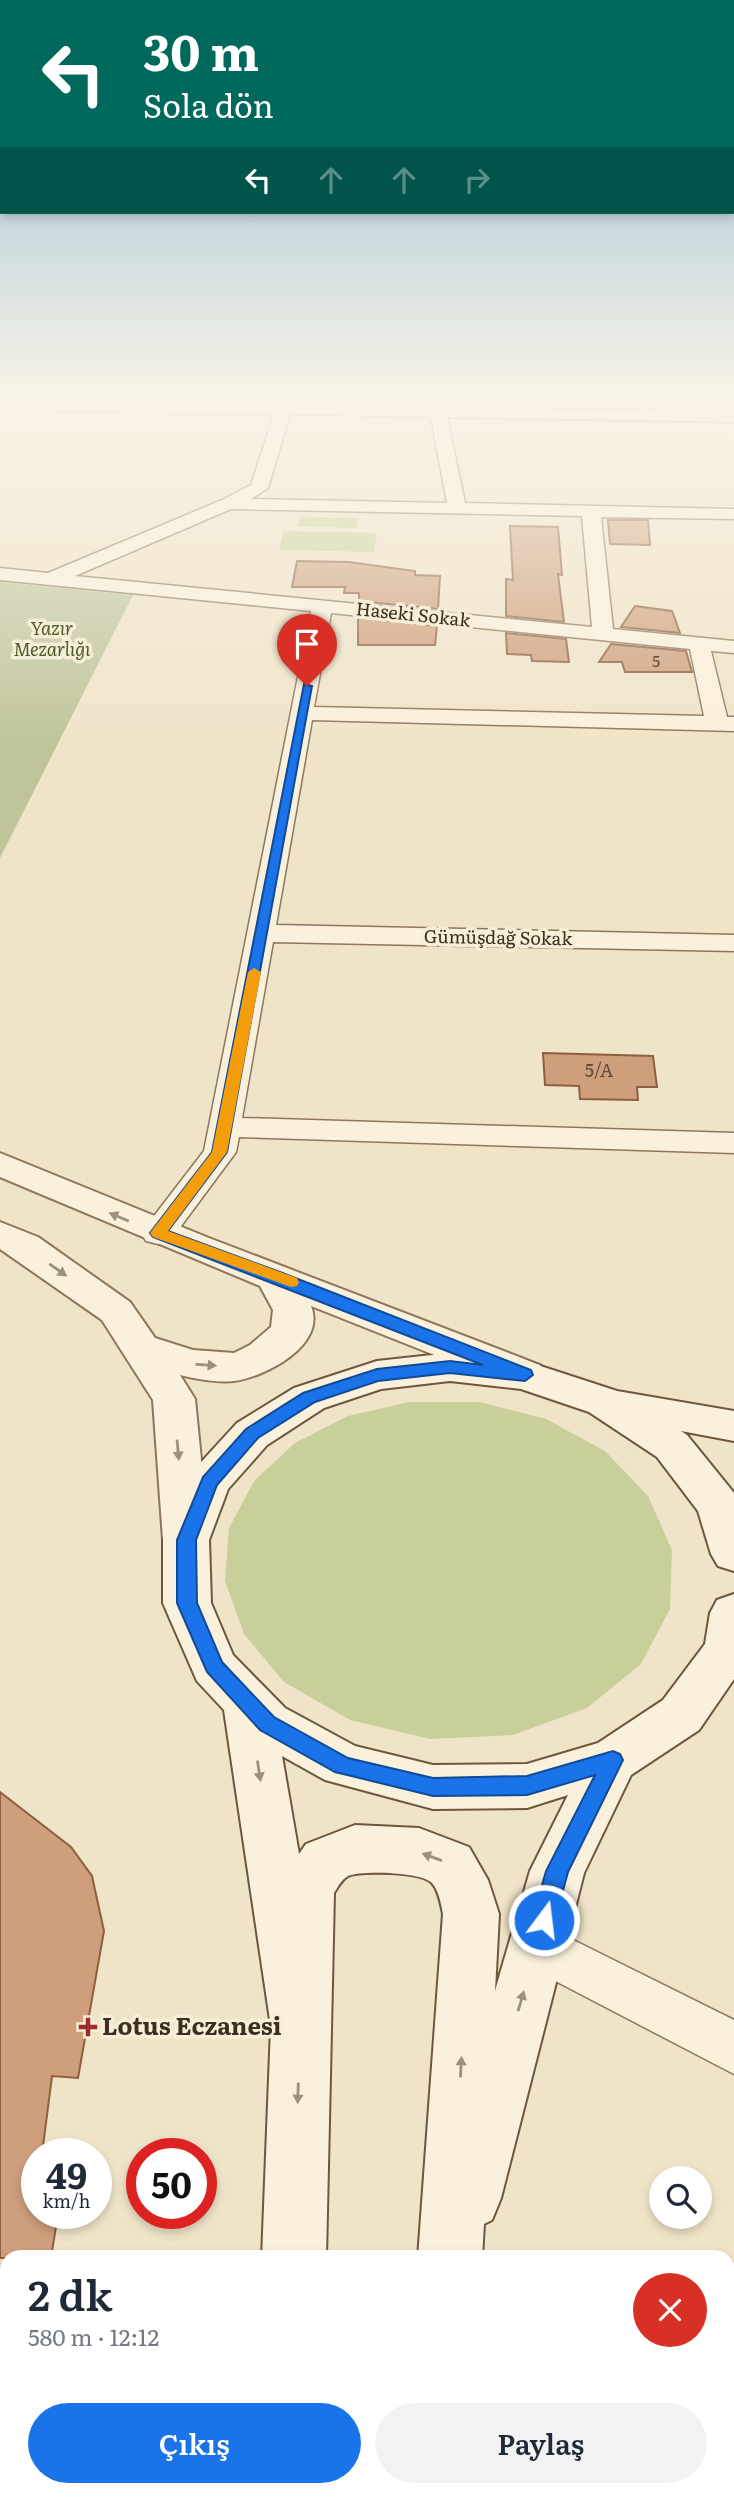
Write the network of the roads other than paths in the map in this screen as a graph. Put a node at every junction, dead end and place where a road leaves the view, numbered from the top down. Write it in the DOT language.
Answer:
graph roads {
  1 [pos="194,519"];
  2 [pos="592,519"];
  3 [pos="0,574"];
  4 [pos="50,579"];
  5 [pos="322,606"];
  6 [pos="603,634"];
  7 [pos="699,643"];
  8 [pos="734,647"];
  9 [pos="302,713"];
  10 [pos="725,724"];
  11 [pos="261,933"];
  12 [pos="734,943"];
  13 [pos="224,1128"];
  14 [pos="734,1143"];
  15 [pos="0,1164"];
  16 [pos="158,1233"];
  17 [pos="0,1234"];
  18 [pos="274,1275"];
  19 [pos="141,1348"];
  20 [pos="525,1375"];
  21 [pos="604,1402"];
  22 [pos="734,1426"];
  23 [pos="186,1540"];
  24 [pos="734,1555"];
  25 [pos="734,1613"];
  26 [pos="734,1676"];
  27 [pos="690,1703"];
  28 [pos="248,1704"];
  29 [pos="613,1760"];
  30 [pos="537,1945"];
  31 [pos="300,2027"];
  32 [pos="734,2048"];
  33 [pos="294,2250"];
  34 [pos="450,2250"];
  35 [pos="457,2250"];
  1 -- 4 [label="street"];
  2 -- 6 [label="street"];
  3 -- 4 [label="street, Haseki Sokak"];
  4 -- 5 [label="street, Haseki Sokak"];
  5 -- 6 [label="street, Haseki Sokak"];
  5 -- 9 [label="street"];
  6 -- 7 [label="street, Haseki Sokak"];
  7 -- 8 [label="street, Haseki Sokak"];
  7 -- 10 [label="street"];
  9 -- 10 [label="street"];
  9 -- 11 [label="street"];
  11 -- 12 [label="street, Gümüşdağ Sokak"];
  11 -- 13 [label="street"];
  13 -- 14 [label="street"];
  13 -- 16 [label="street"];
  16 -- 15 [label="main road, one-way"];
  16 -- 18 [label="main road"];
  17 -- 19 [label="main road, one-way"];
  19 -- 18 [label="main road, one-way"];
  18 -- 20 [label="main road"];
  19 -- 23 [label="main road, one-way"];
  20 -- 21 [label="main road"];
  20 -- 23 [label="main road"];
  21 -- 22 [label="main road"];
  21 -- 24 [label="main road"];
  23 -- 28 [label="main road"];
  25 -- 27 [label="main road"];
  26 -- 27 [label="main road"];
  27 -- 29 [label="main road"];
  28 -- 29 [label="main road"];
  28 -- 31 [label="main road, one-way"];
  29 -- 30 [label="main road"];
  30 -- 32 [label="street"];
  35 -- 30 [label="main road, one-way"];
  31 -- 33 [label="main road, one-way"];
  34 -- 31 [label="main road, one-way"];
}
